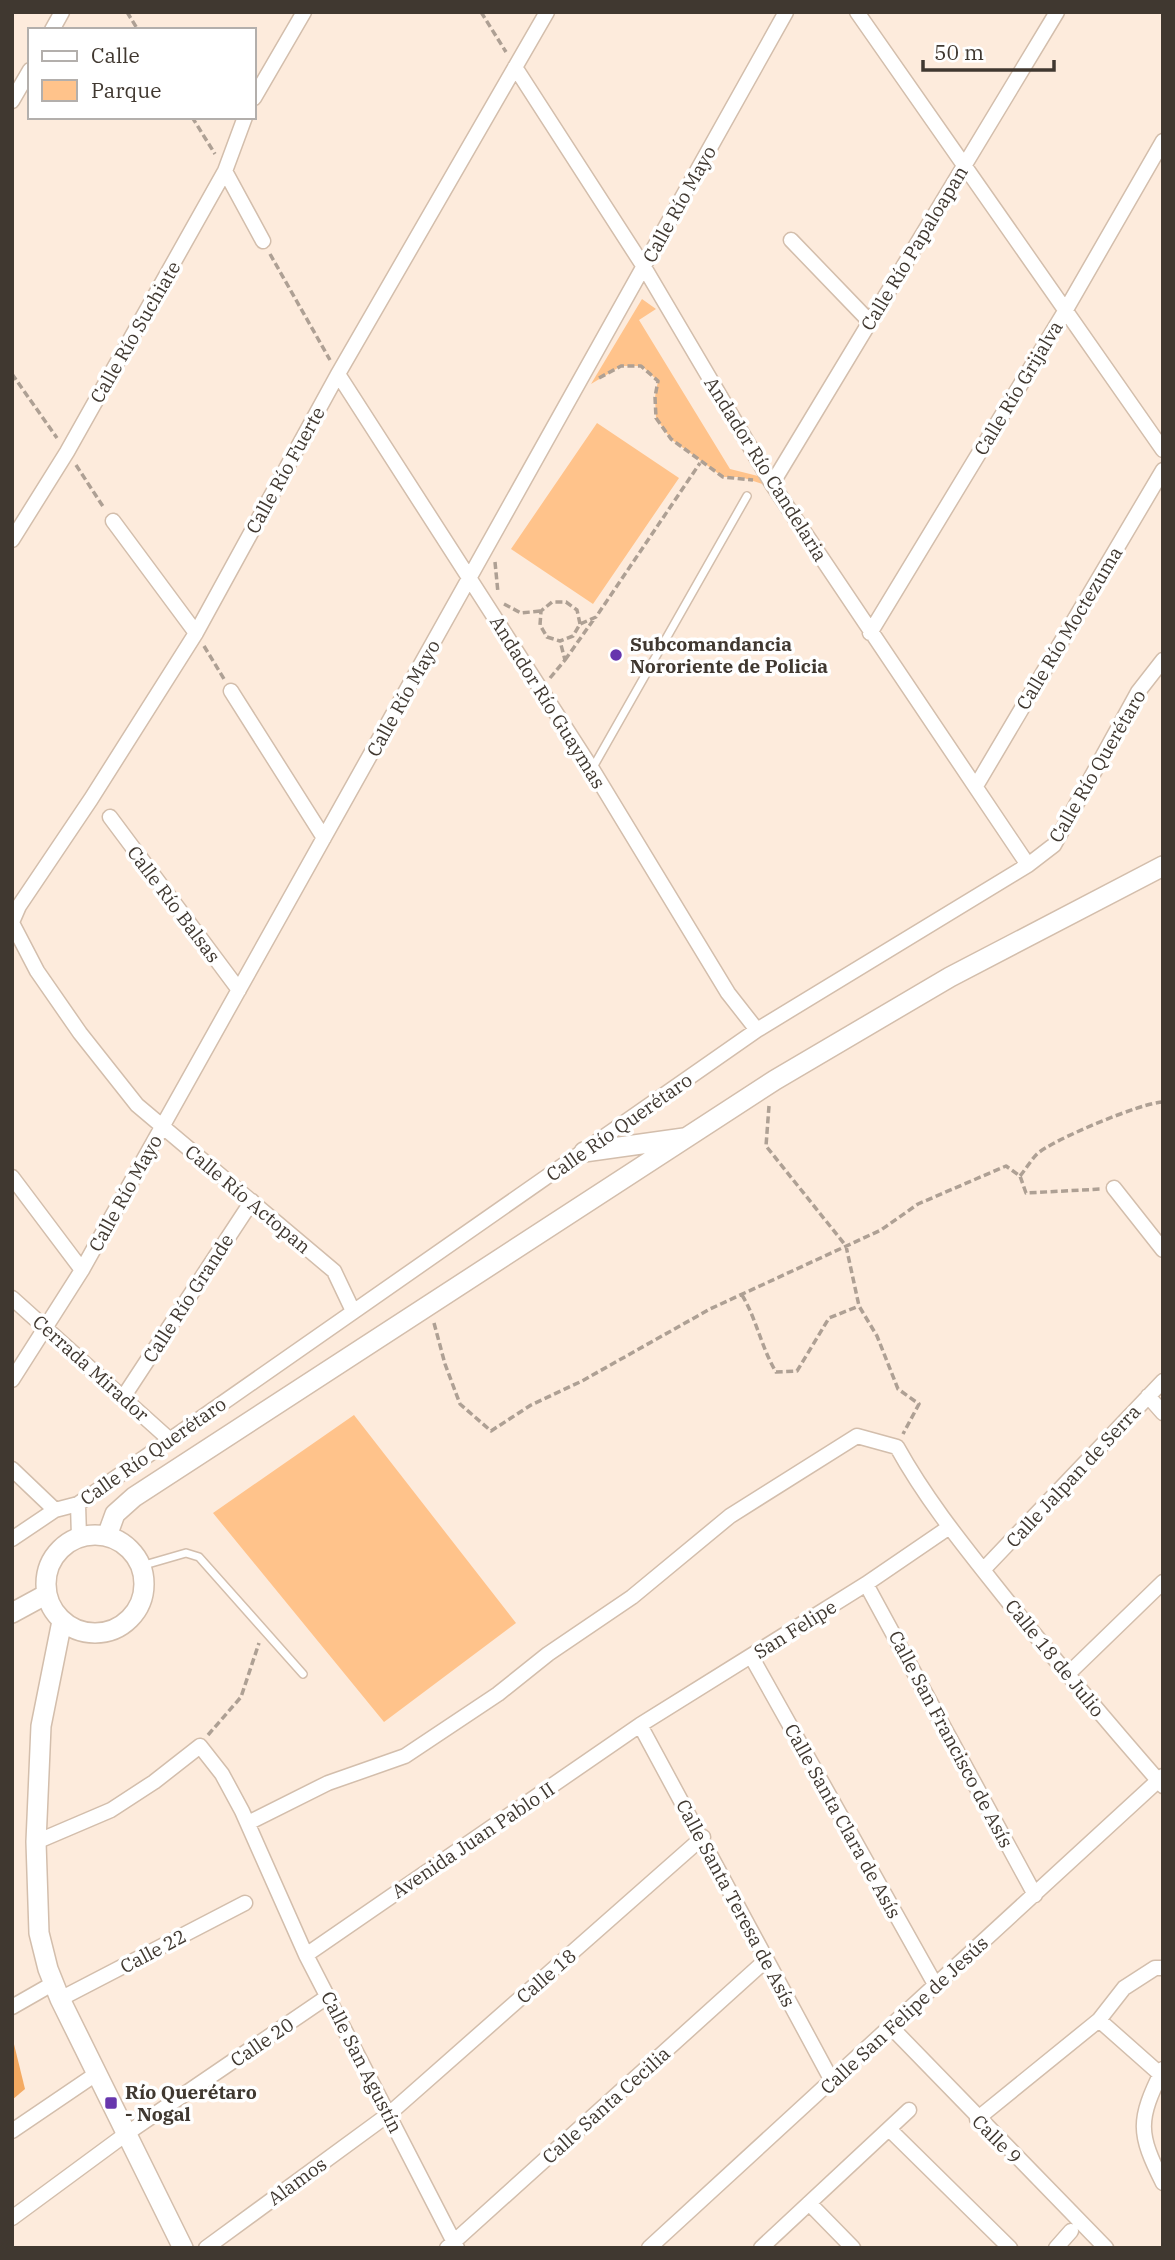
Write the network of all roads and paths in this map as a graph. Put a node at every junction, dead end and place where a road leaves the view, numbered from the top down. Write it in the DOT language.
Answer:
graph roads {
  1 [pos="62,12"];
  2 [pos="127,12"];
  3 [pos="304,12"];
  4 [pos="481,12"];
  5 [pos="547,12"];
  6 [pos="786,12"];
  7 [pos="857,12"];
  8 [pos="1057,12"];
  9 [pos="53,28"];
  10 [pos="137,28"];
  11 [pos="515,68"];
  12 [pos="28,74"];
  13 [pos="256,95"];
  14 [pos="12,102"];
  15 [pos="193,119"];
  16 [pos="244,119"];
  17 [pos="1163,141"];
  18 [pos="965,164"];
  19 [pos="225,171"];
  20 [pos="791,240"];
  21 [pos="263,241"];
  22 [pos="644,267"];
  23 [pos="1064,313"];
  24 [pos="870,323"];
  25 [pos="338,374"];
  26 [pos="575,391"];
  27 [pos="1163,450"];
  28 [pos="700,463"];
  29 [pos="1163,470"];
  30 [pos="772,485"];
  31 [pos="747,496"];
  32 [pos="113,521"];
  33 [pos="494,535"];
  34 [pos="12,540"];
  35 [pos="470,578"];
  36 [pos="541,611"];
  37 [pos="596,617"];
  38 [pos="580,624"];
  39 [pos="196,633"];
  40 [pos="870,633"];
  41 [pos="560,641"];
  42 [pos="565,660"];
  43 [pos="1163,660"];
  44 [pos="538,685"];
  45 [pos="231,691"];
  46 [pos="592,769"];
  47 [pos="976,786"];
  48 [pos="110,817"];
  49 [pos="324,838"];
  50 [pos="1028,865"];
  51 [pos="1163,866"];
  52 [pos="12,922"];
  53 [pos="239,990"];
  54 [pos="758,1030"];
  55 [pos="775,1080"];
  56 [pos="1163,1102"];
  57 [pos="162,1127"];
  58 [pos="685,1138"];
  59 [pos="584,1153"];
  60 [pos="1020,1176"];
  61 [pos="12,1177"];
  62 [pos="1114,1188"];
  63 [pos="252,1201"];
  64 [pos="846,1246"];
  65 [pos="1163,1250"];
  66 [pos="82,1270"];
  67 [pos="742,1295"];
  68 [pos="12,1298"];
  69 [pos="859,1306"];
  70 [pos="430,1307"];
  71 [pos="354,1311"];
  72 [pos="47,1329"];
  73 [pos="12,1380"];
  74 [pos="1163,1381"];
  75 [pos="124,1396"];
  76 [pos="1148,1396"];
  77 [pos="1163,1413"];
  78 [pos="170,1440"];
  79 [pos="897,1447"];
  80 [pos="12,1469"];
  81 [pos="78,1504"];
  82 [pos="55,1510"];
  83 [pos="948,1528"];
  84 [pos="107,1536"];
  85 [pos="79,1537"];
  86 [pos="12,1539"];
  87 [pos="141,1566"];
  88 [pos="983,1570"];
  89 [pos="1163,1582"];
  90 [pos="866,1584"];
  91 [pos="47,1594"];
  92 [pos="12,1612"];
  93 [pos="62,1621"];
  94 [pos="264,1631"];
  95 [pos="751,1657"];
  96 [pos="303,1674"];
  97 [pos="1067,1675"];
  98 [pos="640,1725"];
  99 [pos="200,1745"];
  100 [pos="1161,1781"];
  101 [pos="248,1823"];
  102 [pos="703,1837"];
  103 [pos="36,1842"];
  104 [pos="1035,1895"];
  105 [pos="245,1903"];
  106 [pos="306,1955"];
  107 [pos="765,1961"];
  108 [pos="1163,1968"];
  109 [pos="936,1986"];
  110 [pos="57,1991"];
  111 [pos="327,1997"];
  112 [pos="12,2007"];
  113 [pos="1099,2020"];
  114 [pos="891,2027"];
  115 [pos="1162,2071"];
  116 [pos="96,2074"];
  117 [pos="832,2081"];
  118 [pos="909,2110"];
  119 [pos="389,2115"];
  120 [pos="977,2119"];
  121 [pos="889,2129"];
  122 [pos="12,2131"];
  123 [pos="127,2134"];
  124 [pos="1163,2183"];
  125 [pos="809,2203"];
  126 [pos="12,2218"];
  127 [pos="1071,2231"];
  128 [pos="453,2246"];
  129 [pos="183,2248"];
  130 [pos="206,2248"];
  131 [pos="649,2248"];
  132 [pos="761,2248"];
  133 [pos="853,2248"];
  134 [pos="1010,2248"];
  135 [pos="1056,2248"];
  136 [pos="1106,2248"];
  1 -- 9 [label="street"];
  2 -- 10 [label="path"];
  3 -- 13 [label="street"];
  4 -- 11 [label="path"];
  5 -- 11 [label="street, Calle Río Fuerte"];
  6 -- 22 [label="street, Calle Río Mayo"];
  7 -- 18 [label="street"];
  8 -- 18 [label="street, Calle Río Papaloapan"];
  11 -- 22 [label="street, Andador Río Candelaria"];
  11 -- 25 [label="street, Calle Río Fuerte"];
  12 -- 14 [label="street"];
  15 -- 19 [label="path"];
  16 -- 19 [label="street, Calle Río Suchiate"];
  17 -- 23 [label="street, Calle Río Grijalva"];
  18 -- 23 [label="street"];
  18 -- 24 [label="street, Calle Río Papaloapan"];
  19 -- 21 [label="street"];
  19 -- 34 [label="street, Calle Río Suchiate"];
  20 -- 24 [label="street"];
  21 -- 25 [label="path"];
  22 -- 26 [label="street, Calle Río Mayo"];
  22 -- 30 [label="street, Andador Río Candelaria"];
  23 -- 27 [label="street"];
  23 -- 40 [label="street, Calle Río Grijalva"];
  24 -- 30 [label="street, Calle Río Papaloapan"];
  25 -- 35 [label="street, Andador Río Guaymas"];
  25 -- 39 [label="street, Calle Río Fuerte"];
  26 -- 28 [label="path"];
  26 -- 33 [label="street, Calle Río Mayo"];
  28 -- 30 [label="path"];
  28 -- 37 [label="path"];
  29 -- 47 [label="street, Calle Río Moctezuma"];
  30 -- 40 [label="street, Andador Río Candelaria"];
  31 -- 46 [label="lane"];
  32 -- 39 [label="street"];
  33 -- 35 [label="street, Calle Río Mayo"];
  33 -- 36 [label="path"];
  35 -- 44 [label="street, Andador Río Guaymas"];
  35 -- 49 [label="street, Calle Río Mayo"];
  36 -- 38 [label="path"];
  36 -- 41 [label="path"];
  37 -- 38 [label="path"];
  37 -- 42 [label="path"];
  38 -- 41 [label="path"];
  39 -- 45 [label="path"];
  39 -- 52 [label="street, Calle Río Fuerte"];
  40 -- 47 [label="street, Andador Río Candelaria"];
  41 -- 42 [label="path"];
  42 -- 44 [label="path"];
  43 -- 50 [label="street, Calle Río Querétaro"];
  44 -- 46 [label="street, Andador Río Guaymas"];
  45 -- 49 [label="street"];
  46 -- 54 [label="street, Andador Río Guaymas"];
  47 -- 50 [label="street, Andador Río Candelaria"];
  48 -- 53 [label="street, Calle Río Balsas"];
  49 -- 53 [label="street, Calle Río Mayo"];
  50 -- 54 [label="street, Calle Río Querétaro"];
  51 -- 55 [label="main road, Calle Río Querétaro"];
  52 -- 57 [label="street, Calle Río Actopan"];
  53 -- 57 [label="street, Calle Río Mayo"];
  54 -- 59 [label="street, Calle Río Querétaro"];
  55 -- 58 [label="main road, Calle Río Querétaro"];
  55 -- 64 [label="path"];
  56 -- 60 [label="path"];
  57 -- 63 [label="street, Calle Río Actopan"];
  57 -- 66 [label="street, Calle Río Mayo"];
  58 -- 59 [label="main road"];
  58 -- 70 [label="main road, Calle Río Querétaro"];
  59 -- 71 [label="street, Calle Río Querétaro"];
  60 -- 62 [label="path"];
  60 -- 64 [label="path"];
  61 -- 66 [label="street"];
  62 -- 65 [label="street"];
  63 -- 71 [label="street, Calle Río Actopan"];
  63 -- 75 [label="street, Calle Río Grande"];
  64 -- 67 [label="path"];
  64 -- 69 [label="path"];
  66 -- 72 [label="street, Calle Río Mayo"];
  67 -- 69 [label="path"];
  67 -- 70 [label="path"];
  68 -- 72 [label="street, Cerrada Mirador"];
  69 -- 79 [label="path"];
  70 -- 84 [label="main road, Calle Río Querétaro"];
  71 -- 78 [label="street, Calle Río Querétaro"];
  72 -- 73 [label="street, Calle Río Mayo"];
  72 -- 75 [label="street, Cerrada Mirador"];
  74 -- 76 [label="street, Calle Jalpan de Serra"];
  75 -- 78 [label="street, Cerrada Mirador"];
  76 -- 77 [label="street"];
  76 -- 88 [label="street, Calle Jalpan de Serra"];
  78 -- 81 [label="street, Calle Río Querétaro"];
  79 -- 83 [label="street, Calle 18 de Julio"];
  79 -- 101 [label="street"];
  80 -- 82 [label="street"];
  81 -- 82 [label="street, Calle Río Querétaro"];
  81 -- 85 [label="street"];
  82 -- 86 [label="street, Calle Río Querétaro"];
  83 -- 88 [label="street, Calle 18 de Julio"];
  83 -- 90 [label="street, San Felipe"];
  84 -- 85 [label="main road"];
  84 -- 87 [label="main road"];
  85 -- 91 [label="main road"];
  87 -- 93 [label="main road"];
  87 -- 94 [label="lane"];
  88 -- 97 [label="street, Calle 18 de Julio"];
  89 -- 97 [label="street"];
  90 -- 95 [label="street, San Felipe"];
  90 -- 104 [label="street, Calle San Francisco de Asís"];
  91 -- 92 [label="main road"];
  91 -- 93 [label="main road"];
  93 -- 103 [label="main road"];
  94 -- 96 [label="lane"];
  94 -- 99 [label="path"];
  95 -- 98 [label="street, San Felipe"];
  95 -- 109 [label="street, Calle Santa Clara de Asís"];
  97 -- 100 [label="street, Calle 18 de Julio"];
  98 -- 102 [label="street, Calle Santa Teresa de Asís"];
  98 -- 106 [label="street, Avenida Juan Pablo II"];
  99 -- 101 [label="street, Calle San Agustín"];
  99 -- 103 [label="street"];
  100 -- 104 [label="street, Calle San Felipe de Jesús"];
  101 -- 106 [label="street, Calle San Agustín"];
  102 -- 107 [label="street, Calle Santa Teresa de Asís"];
  102 -- 119 [label="street, Calle 18"];
  103 -- 110 [label="main road"];
  104 -- 109 [label="street, Calle San Felipe de Jesús"];
  105 -- 110 [label="street, Calle 22"];
  106 -- 111 [label="street, Calle San Agustín"];
  107 -- 117 [label="street, Calle Santa Teresa de Asís"];
  107 -- 128 [label="street, Calle Santa Cecilia"];
  108 -- 113 [label="street"];
  109 -- 114 [label="street, Calle San Felipe de Jesús"];
  110 -- 112 [label="street, Calle 22"];
  110 -- 116 [label="main road"];
  111 -- 119 [label="street, Calle San Agustín"];
  111 -- 123 [label="street, Calle 20"];
  113 -- 115 [label="street"];
  113 -- 120 [label="street"];
  114 -- 117 [label="street, Calle San Felipe de Jesús"];
  114 -- 120 [label="street, Calle 9"];
  115 -- 124 [label="street"];
  116 -- 122 [label="street"];
  116 -- 123 [label="main road"];
  117 -- 131 [label="street, Calle San Felipe de Jesús"];
  118 -- 121 [label="street"];
  119 -- 128 [label="street, Calle San Agustín"];
  119 -- 130 [label="street, Alamos"];
  120 -- 136 [label="street, Calle 9"];
  121 -- 125 [label="street"];
  121 -- 134 [label="street"];
  123 -- 126 [label="street, Calle 20"];
  123 -- 129 [label="main road"];
  125 -- 132 [label="street"];
  125 -- 133 [label="street"];
  127 -- 135 [label="street"];
}
